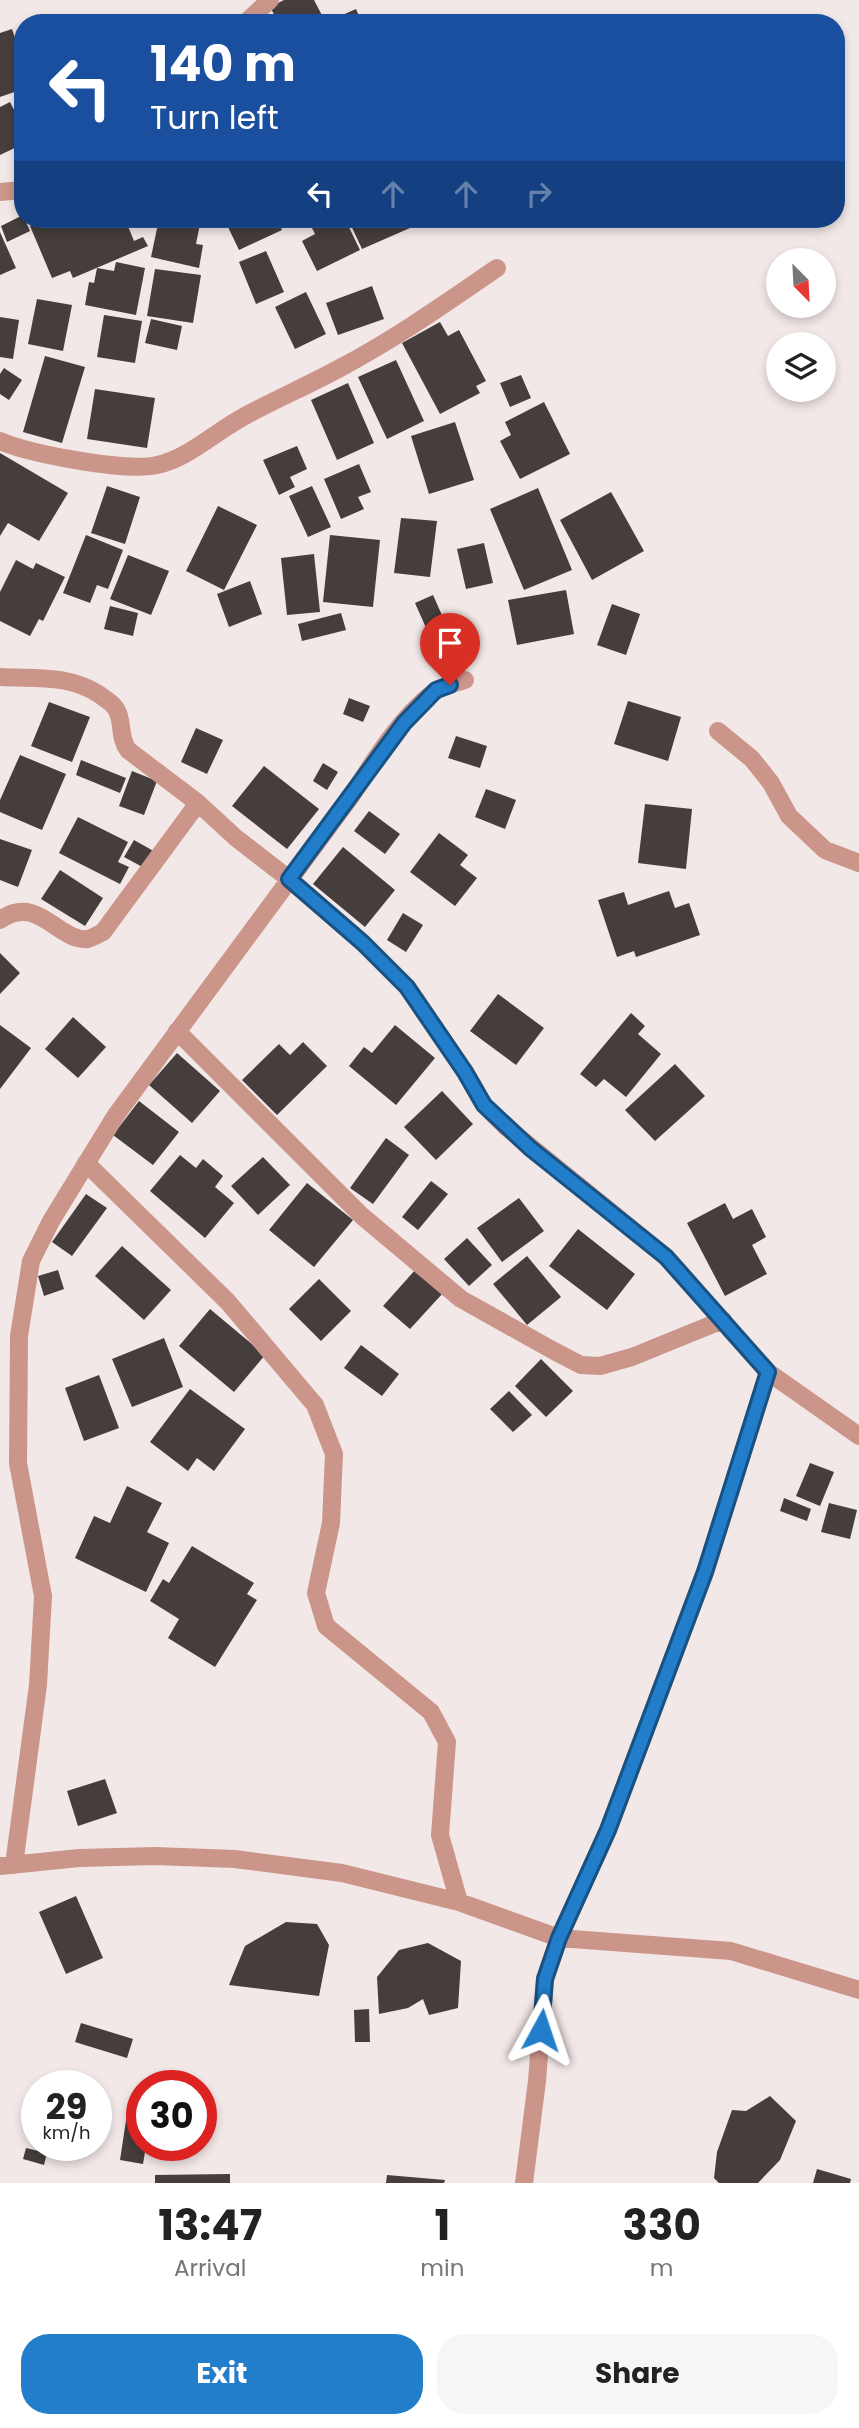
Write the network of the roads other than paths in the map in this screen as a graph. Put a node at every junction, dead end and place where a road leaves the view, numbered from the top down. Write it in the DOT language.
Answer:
graph roads {
  1 [pos="270,0"];
  2 [pos="255,14"];
  3 [pos="497,268"];
  4 [pos="0,441"];
  5 [pos="0,677"];
  6 [pos="465,680"];
  7 [pos="718,731"];
  8 [pos="198,803"];
  9 [pos="859,863"];
  10 [pos="289,879"];
  11 [pos="0,920"];
  12 [pos="177,1031"];
  13 [pos="86,1163"];
  14 [pos="723,1320"];
  15 [pos="768,1372"];
  16 [pos="859,1436"];
  17 [pos="7,1865"];
  18 [pos="459,1902"];
  19 [pos="559,1938"];
  20 [pos="859,1990"];
  21 [pos="524,2183"];
  1 -- 2 [label="street"];
  3 -- 4 [label="street"];
  5 -- 8 [label="street"];
  6 -- 10 [label="street"];
  7 -- 9 [label="street"];
  8 -- 10 [label="street"];
  8 -- 11 [label="street"];
  10 -- 12 [label="street"];
  10 -- 14 [label="street"];
  12 -- 13 [label="street"];
  12 -- 14 [label="street"];
  13 -- 17 [label="street"];
  13 -- 18 [label="street"];
  14 -- 15 [label="street"];
  15 -- 16 [label="street"];
  15 -- 19 [label="street"];
  17 -- 18 [label="street"];
  18 -- 19 [label="street"];
  19 -- 20 [label="street"];
  19 -- 21 [label="street"];
}
